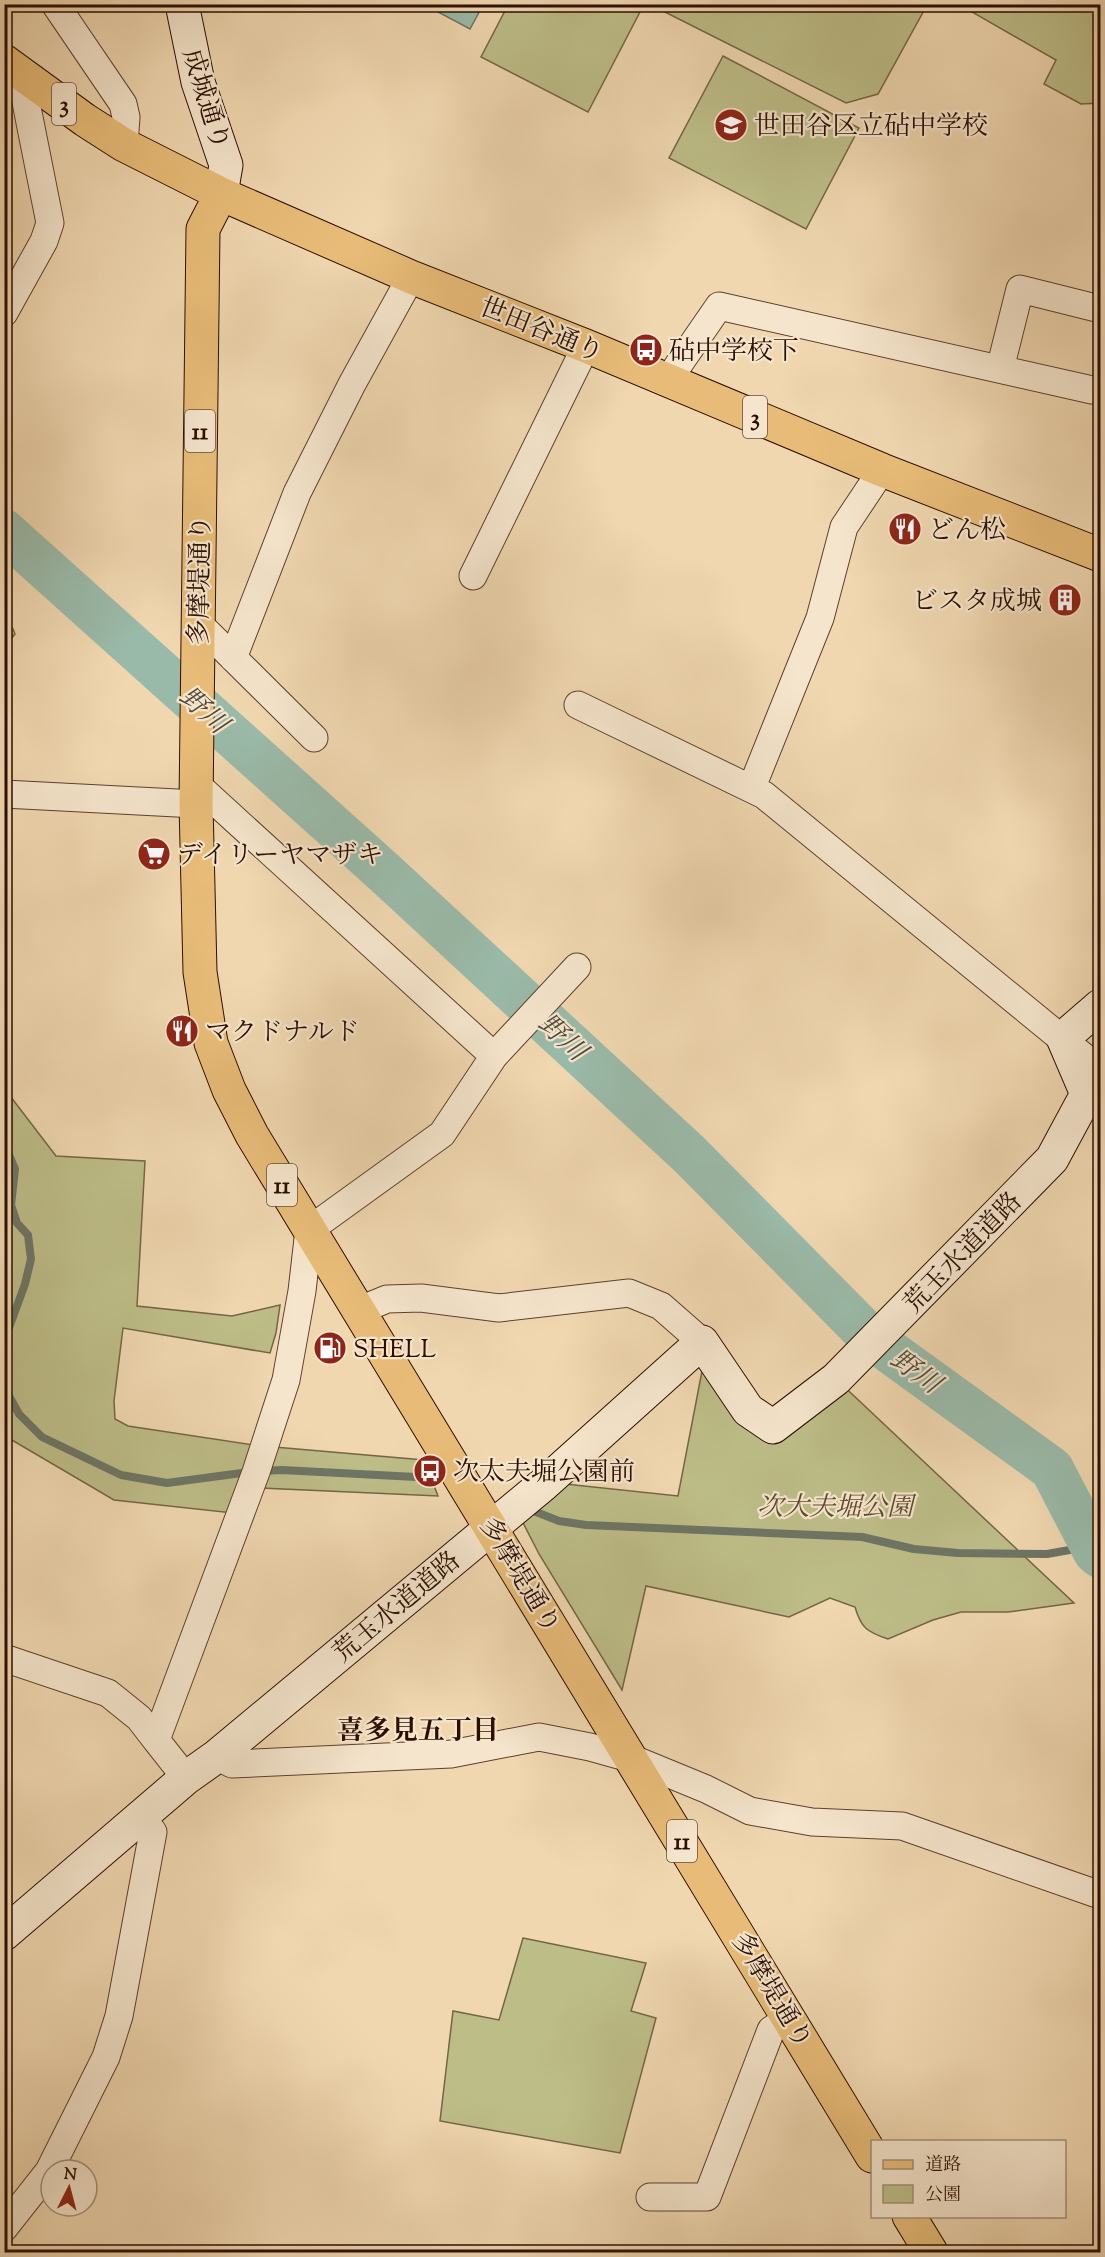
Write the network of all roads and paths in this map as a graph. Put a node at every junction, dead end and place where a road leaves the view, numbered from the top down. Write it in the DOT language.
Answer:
graph roads {
  1 [pos="55,4"];
  2 [pos="182,4"];
  3 [pos="12,67"];
  4 [pos="124,145"];
  5 [pos="221,194"];
  6 [pos="411,277"];
  7 [pos="1101,309"];
  8 [pos="4,313"];
  9 [pos="586,346"];
  10 [pos="1000,369"];
  11 [pos="668,380"];
  12 [pos="1092,390"];
  13 [pos="882,470"];
  14 [pos="1101,555"];
  15 [pos="473,576"];
  16 [pos="198,629"];
  17 [pos="233,658"];
  18 [pos="578,705"];
  19 [pos="314,738"];
  20 [pos="196,784"];
  21 [pos="752,787"];
  22 [pos="4,794"];
  23 [pos="574,970"];
  24 [pos="1101,1006"];
  25 [pos="1063,1038"];
  26 [pos="499,1051"];
  27 [pos="1101,1070"];
  28 [pos="309,1230"];
  29 [pos="360,1310"];
  30 [pos="702,1342"];
  31 [pos="491,1526"];
  32 [pos="4,1658"];
  33 [pos="156,1740"];
  34 [pos="217,1756"];
  35 [pos="633,1759"];
  36 [pos="186,1778"];
  37 [pos="142,1817"];
  38 [pos="1101,1895"];
  39 [pos="4,1934"];
  40 [pos="790,2018"];
  41 [pos="871,2153"];
  42 [pos="650,2197"];
  43 [pos="910,2218"];
  44 [pos="4,2228"];
  45 [pos="931,2253"];
  1 -- 4 [label="street"];
  2 -- 5 [label="main road, 成城通り"];
  3 -- 4 [label="main road, 世田谷通り / 3"];
  3 -- 8 [label="street"];
  4 -- 5 [label="main road, 世田谷通り / 3"];
  5 -- 6 [label="main road, 世田谷通り / 3"];
  5 -- 16 [label="main road, 多摩堤通り / 11"];
  6 -- 9 [label="main road, 世田谷通り / 3"];
  6 -- 17 [label="street"];
  7 -- 10 [label="street"];
  9 -- 11 [label="main road, 世田谷通り / 3"];
  9 -- 15 [label="street"];
  10 -- 11 [label="street"];
  10 -- 12 [label="street"];
  11 -- 13 [label="main road, 世田谷通り / 3"];
  13 -- 14 [label="main road, 世田谷通り / 3"];
  13 -- 21 [label="street"];
  16 -- 17 [label="street"];
  16 -- 20 [label="main road, 多摩堤通り / 11"];
  17 -- 19 [label="street"];
  18 -- 21 [label="street"];
  20 -- 22 [label="street"];
  20 -- 26 [label="street"];
  20 -- 28 [label="main road, 多摩堤通り / 11"];
  21 -- 25 [label="street"];
  23 -- 26 [label="street"];
  24 -- 25 [label="main road"];
  25 -- 27 [label="street"];
  25 -- 30 [label="main road, 荒玉水道道路"];
  26 -- 28 [label="street"];
  28 -- 29 [label="main road, 多摩堤通り / 11"];
  28 -- 33 [label="street"];
  29 -- 30 [label="street"];
  29 -- 31 [label="main road, 多摩堤通り / 11"];
  30 -- 31 [label="main road, 荒玉水道道路"];
  31 -- 34 [label="main road, 荒玉水道道路"];
  31 -- 35 [label="main road, 多摩堤通り / 11"];
  32 -- 33 [label="street"];
  33 -- 36 [label="street"];
  34 -- 35 [label="street"];
  34 -- 36 [label="main road, 荒玉水道道路"];
  35 -- 38 [label="street"];
  35 -- 40 [label="main road, 多摩堤通り / 11"];
  36 -- 37 [label="main road, 荒玉水道道路"];
  37 -- 39 [label="main road, 荒玉水道道路"];
  37 -- 44 [label="street"];
  40 -- 41 [label="main road, 多摩堤通り / 11"];
  40 -- 42 [label="street"];
  43 -- 45 [label="main road"];
}
